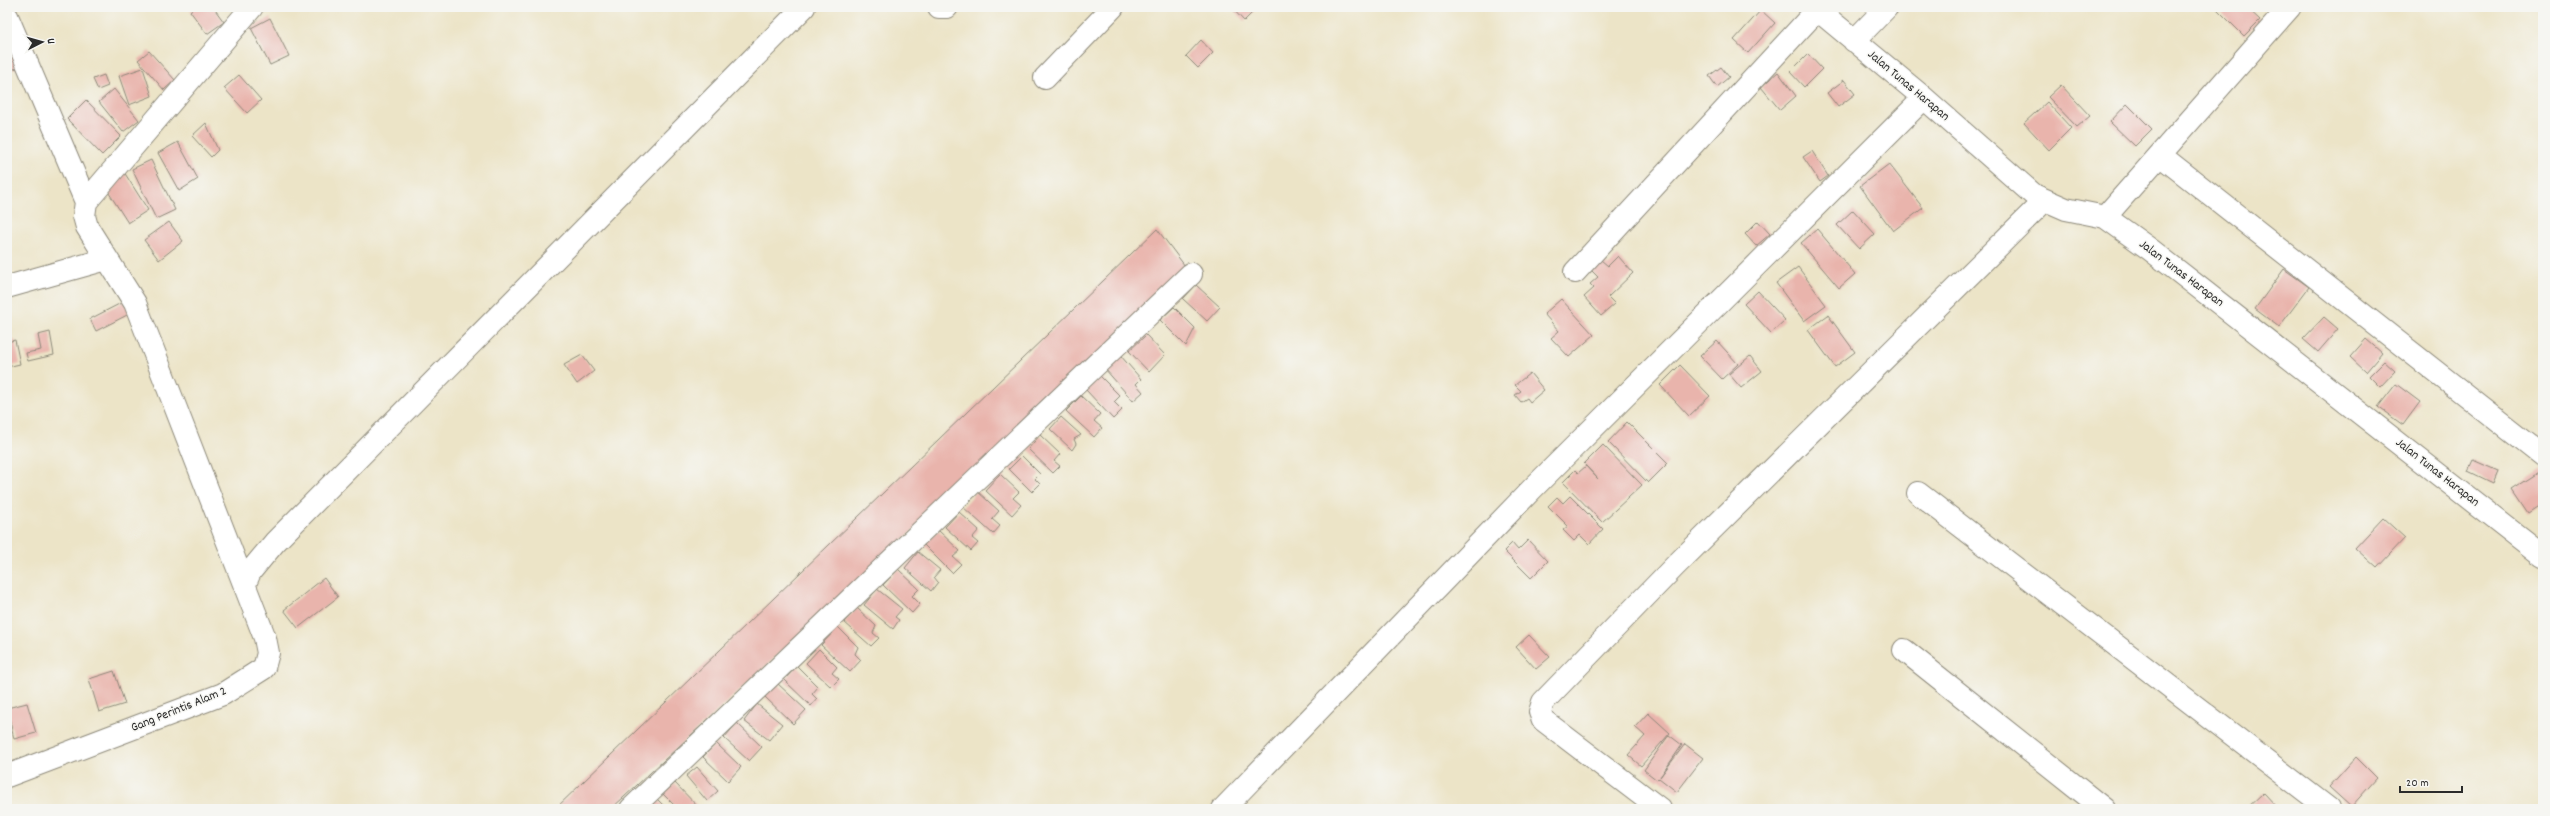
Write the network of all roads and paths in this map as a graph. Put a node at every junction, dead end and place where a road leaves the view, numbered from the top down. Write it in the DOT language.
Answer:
graph roads {
  1 [pos="252,7"];
  2 [pos="804,7"];
  3 [pos="939,7"];
  4 [pos="947,7"];
  5 [pos="1113,7"];
  6 [pos="1887,7"];
  7 [pos="2290,7"];
  8 [pos="1816,8"];
  9 [pos="7,16"];
  10 [pos="1854,41"];
  11 [pos="1045,78"];
  12 [pos="1924,98"];
  13 [pos="2160,155"];
  14 [pos="2044,201"];
  15 [pos="86,202"];
  16 [pos="2104,218"];
  17 [pos="107,259"];
  18 [pos="1575,272"];
  19 [pos="1191,274"];
  20 [pos="7,287"];
  21 [pos="2543,456"];
  22 [pos="1918,493"];
  23 [pos="2543,556"];
  24 [pos="245,584"];
  25 [pos="1904,650"];
  26 [pos="7,776"];
  27 [pos="631,809"];
  28 [pos="1223,809"];
  29 [pos="1660,809"];
  30 [pos="2104,809"];
  31 [pos="2329,809"];
  1 -- 15 [label="street"];
  2 -- 24 [label="street"];
  3 -- 4 [label="street"];
  5 -- 11 [label="street"];
  6 -- 10 [label="street"];
  7 -- 13 [label="street"];
  8 -- 10 [label="street, Jalan Tunas Harapan"];
  8 -- 18 [label="street"];
  9 -- 15 [label="street"];
  10 -- 12 [label="street, Jalan Tunas Harapan"];
  12 -- 14 [label="street, Jalan Tunas Harapan"];
  12 -- 28 [label="street"];
  13 -- 16 [label="street"];
  13 -- 21 [label="street"];
  14 -- 16 [label="street, Jalan Tunas Harapan"];
  14 -- 29 [label="street"];
  15 -- 17 [label="street, Gang Perintis Alam 2"];
  16 -- 23 [label="street, Jalan Tunas Harapan"];
  17 -- 20 [label="street"];
  17 -- 24 [label="street, Gang Perintis Alam 2"];
  19 -- 27 [label="street"];
  22 -- 31 [label="street"];
  24 -- 26 [label="street, Gang Perintis Alam 2"];
  25 -- 30 [label="street"];
}
